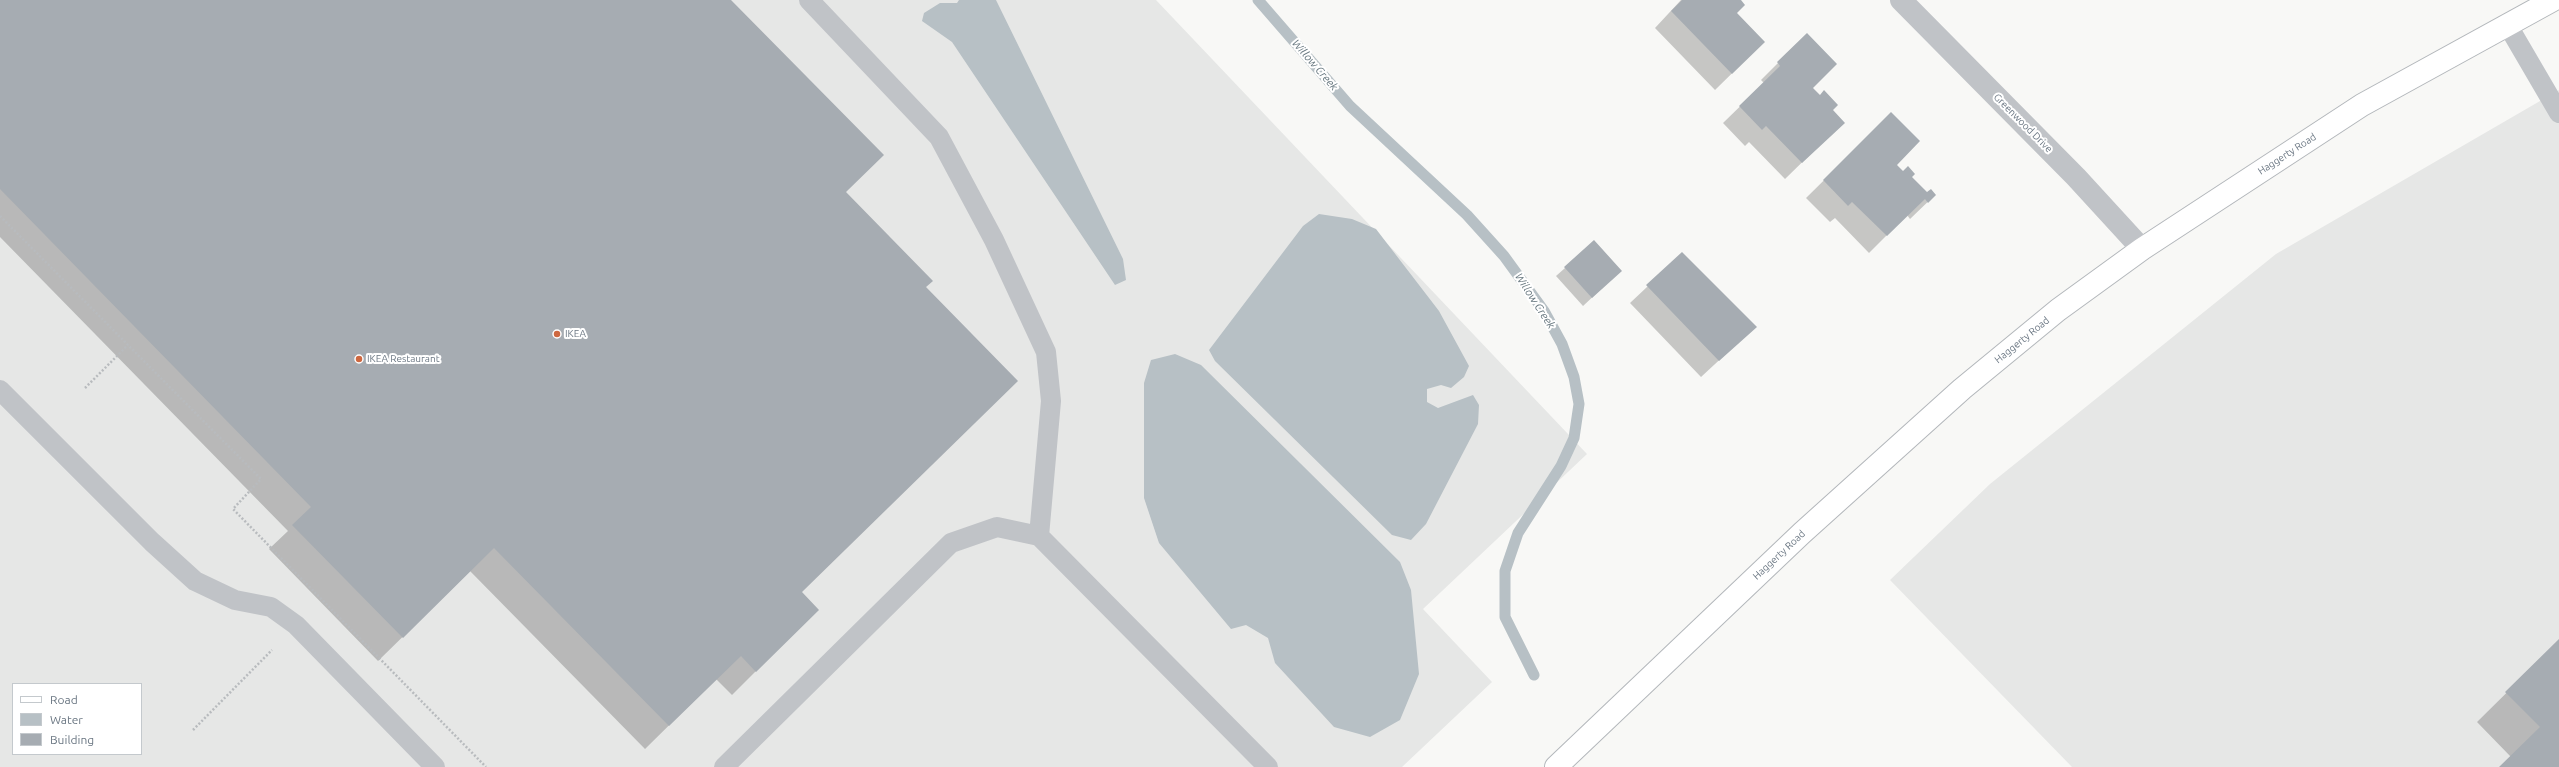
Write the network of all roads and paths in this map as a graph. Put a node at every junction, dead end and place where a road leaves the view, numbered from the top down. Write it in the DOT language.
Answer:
graph roads {
  1 [pos="809,0"];
  2 [pos="1901,0"];
  3 [pos="2553,0"];
  4 [pos="2507,24"];
  5 [pos="2559,113"];
  6 [pos="0,216"];
  7 [pos="2142,249"];
  8 [pos="128,345"];
  9 [pos="85,388"];
  10 [pos="0,390"];
  11 [pos="1039,536"];
  12 [pos="272,650"];
  13 [pos="193,730"];
  14 [pos="434,767"];
  15 [pos="486,767"];
  16 [pos="724,767"];
  17 [pos="1268,767"];
  18 [pos="1556,767"];
  1 -- 11 [label="lane"];
  2 -- 7 [label="street, Greenwood Drive"];
  3 -- 4 [label="main road, Haggerty Road"];
  4 -- 5 [label="lane"];
  4 -- 7 [label="main road, Haggerty Road"];
  6 -- 8 [label="path"];
  7 -- 18 [label="main road, Haggerty Road"];
  8 -- 9 [label="path"];
  8 -- 15 [label="path"];
  10 -- 14 [label="lane"];
  11 -- 16 [label="lane"];
  11 -- 17 [label="lane"];
  12 -- 13 [label="path"];
}
